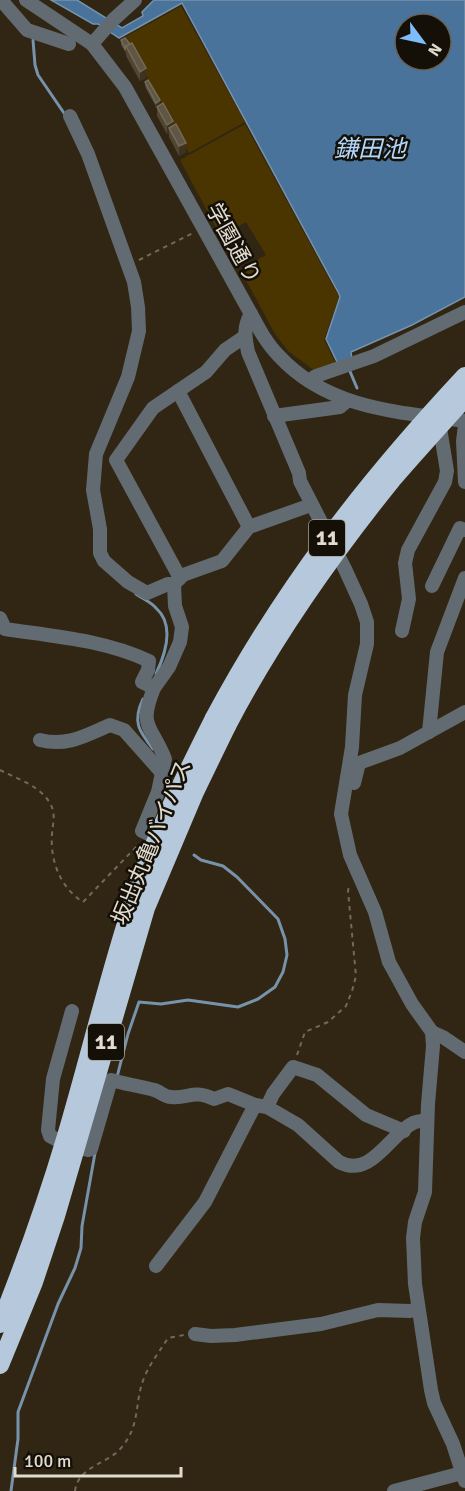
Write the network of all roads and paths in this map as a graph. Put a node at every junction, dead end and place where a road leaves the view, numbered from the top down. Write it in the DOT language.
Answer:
graph roads {
  1 [pos="0,0"];
  2 [pos="26,0"];
  3 [pos="135,0"];
  4 [pos="42,9"];
  5 [pos="27,30"];
  6 [pos="69,44"];
  7 [pos="92,44"];
  8 [pos="70,116"];
  9 [pos="196,232"];
  10 [pos="128,266"];
  11 [pos="465,312"];
  12 [pos="250,314"];
  13 [pos="244,337"];
  14 [pos="278,355"];
  15 [pos="254,368"];
  16 [pos="465,376"];
  17 [pos="309,381"];
  18 [pos="178,391"];
  19 [pos="465,398"];
  20 [pos="347,401"];
  21 [pos="274,416"];
  22 [pos="439,417"];
  23 [pos="465,423"];
  24 [pos="465,482"];
  25 [pos="311,505"];
  26 [pos="249,527"];
  27 [pos="465,530"];
  28 [pos="465,578"];
  29 [pos="177,581"];
  30 [pos="432,586"];
  31 [pos="0,618"];
  32 [pos="402,631"];
  33 [pos="151,686"];
  34 [pos="465,712"];
  35 [pos="220,722"];
  36 [pos="429,732"];
  37 [pos="40,740"];
  38 [pos="0,770"];
  39 [pos="163,774"];
  40 [pos="342,817"];
  41 [pos="151,836"];
  42 [pos="348,874"];
  43 [pos="377,921"];
  44 [pos="72,1011"];
  45 [pos="432,1032"];
  46 [pos="465,1052"];
  47 [pos="293,1067"];
  48 [pos="261,1106"];
  49 [pos="427,1120"];
  50 [pos="404,1131"];
  51 [pos="70,1145"];
  52 [pos="156,1266"];
  53 [pos="418,1309"];
  54 [pos="0,1324"];
  55 [pos="195,1334"];
  56 [pos="0,1365"];
  57 [pos="464,1477"];
  58 [pos="75,1491"];
  59 [pos="394,1491"];
  1 -- 5 [label="street"];
  2 -- 4 [label="street, 学園通り"];
  3 -- 7 [label="street"];
  4 -- 5 [label="street"];
  4 -- 7 [label="street, 学園通り"];
  5 -- 6 [label="street"];
  7 -- 12 [label="street, 学園通り"];
  8 -- 10 [label="street"];
  9 -- 10 [label="path"];
  10 -- 29 [label="street"];
  11 -- 17 [label="street"];
  12 -- 13 [label="street"];
  12 -- 14 [label="street, 学園通り"];
  13 -- 15 [label="street"];
  13 -- 18 [label="street"];
  14 -- 15 [label="street"];
  14 -- 17 [label="street, 学園通り"];
  15 -- 21 [label="street"];
  16 -- 35 [label="highway, 坂出丸亀バイパス / 11, bridge"];
  17 -- 20 [label="street, 学園通り"];
  18 -- 26 [label="street"];
  18 -- 29 [label="street"];
  19 -- 35 [label="highway, 坂出丸亀バイパス / 11, bridge"];
  20 -- 21 [label="street"];
  20 -- 22 [label="street, 学園通り"];
  21 -- 25 [label="street"];
  22 -- 23 [label="street, 学園通り"];
  22 -- 32 [label="street"];
  23 -- 24 [label="street"];
  25 -- 26 [label="street"];
  25 -- 40 [label="street"];
  26 -- 29 [label="street"];
  27 -- 30 [label="street"];
  28 -- 36 [label="street"];
  29 -- 33 [label="street"];
  31 -- 33 [label="street"];
  33 -- 39 [label="street"];
  34 -- 36 [label="street"];
  35 -- 41 [label="highway, 坂出丸亀バイパス / 11"];
  35 -- 51 [label="highway, 坂出丸亀バイパス / 11"];
  36 -- 40 [label="street"];
  37 -- 39 [label="street"];
  38 -- 41 [label="path"];
  39 -- 41 [label="street"];
  40 -- 42 [label="street"];
  40 -- 43 [label="street"];
  41 -- 51 [label="highway, 坂出丸亀バイパス / 11"];
  42 -- 43 [label="street"];
  42 -- 47 [label="path"];
  43 -- 45 [label="street"];
  44 -- 51 [label="street"];
  45 -- 46 [label="street"];
  45 -- 49 [label="street"];
  47 -- 48 [label="street"];
  47 -- 50 [label="street"];
  48 -- 50 [label="street"];
  48 -- 51 [label="street"];
  48 -- 52 [label="street"];
  49 -- 50 [label="street"];
  49 -- 53 [label="street"];
  51 -- 54 [label="highway, 坂出丸亀バイパス / 11"];
  51 -- 56 [label="highway, 坂出丸亀バイパス / 11"];
  53 -- 55 [label="street"];
  53 -- 57 [label="street"];
  55 -- 58 [label="path"];
  57 -- 59 [label="street"];
}
